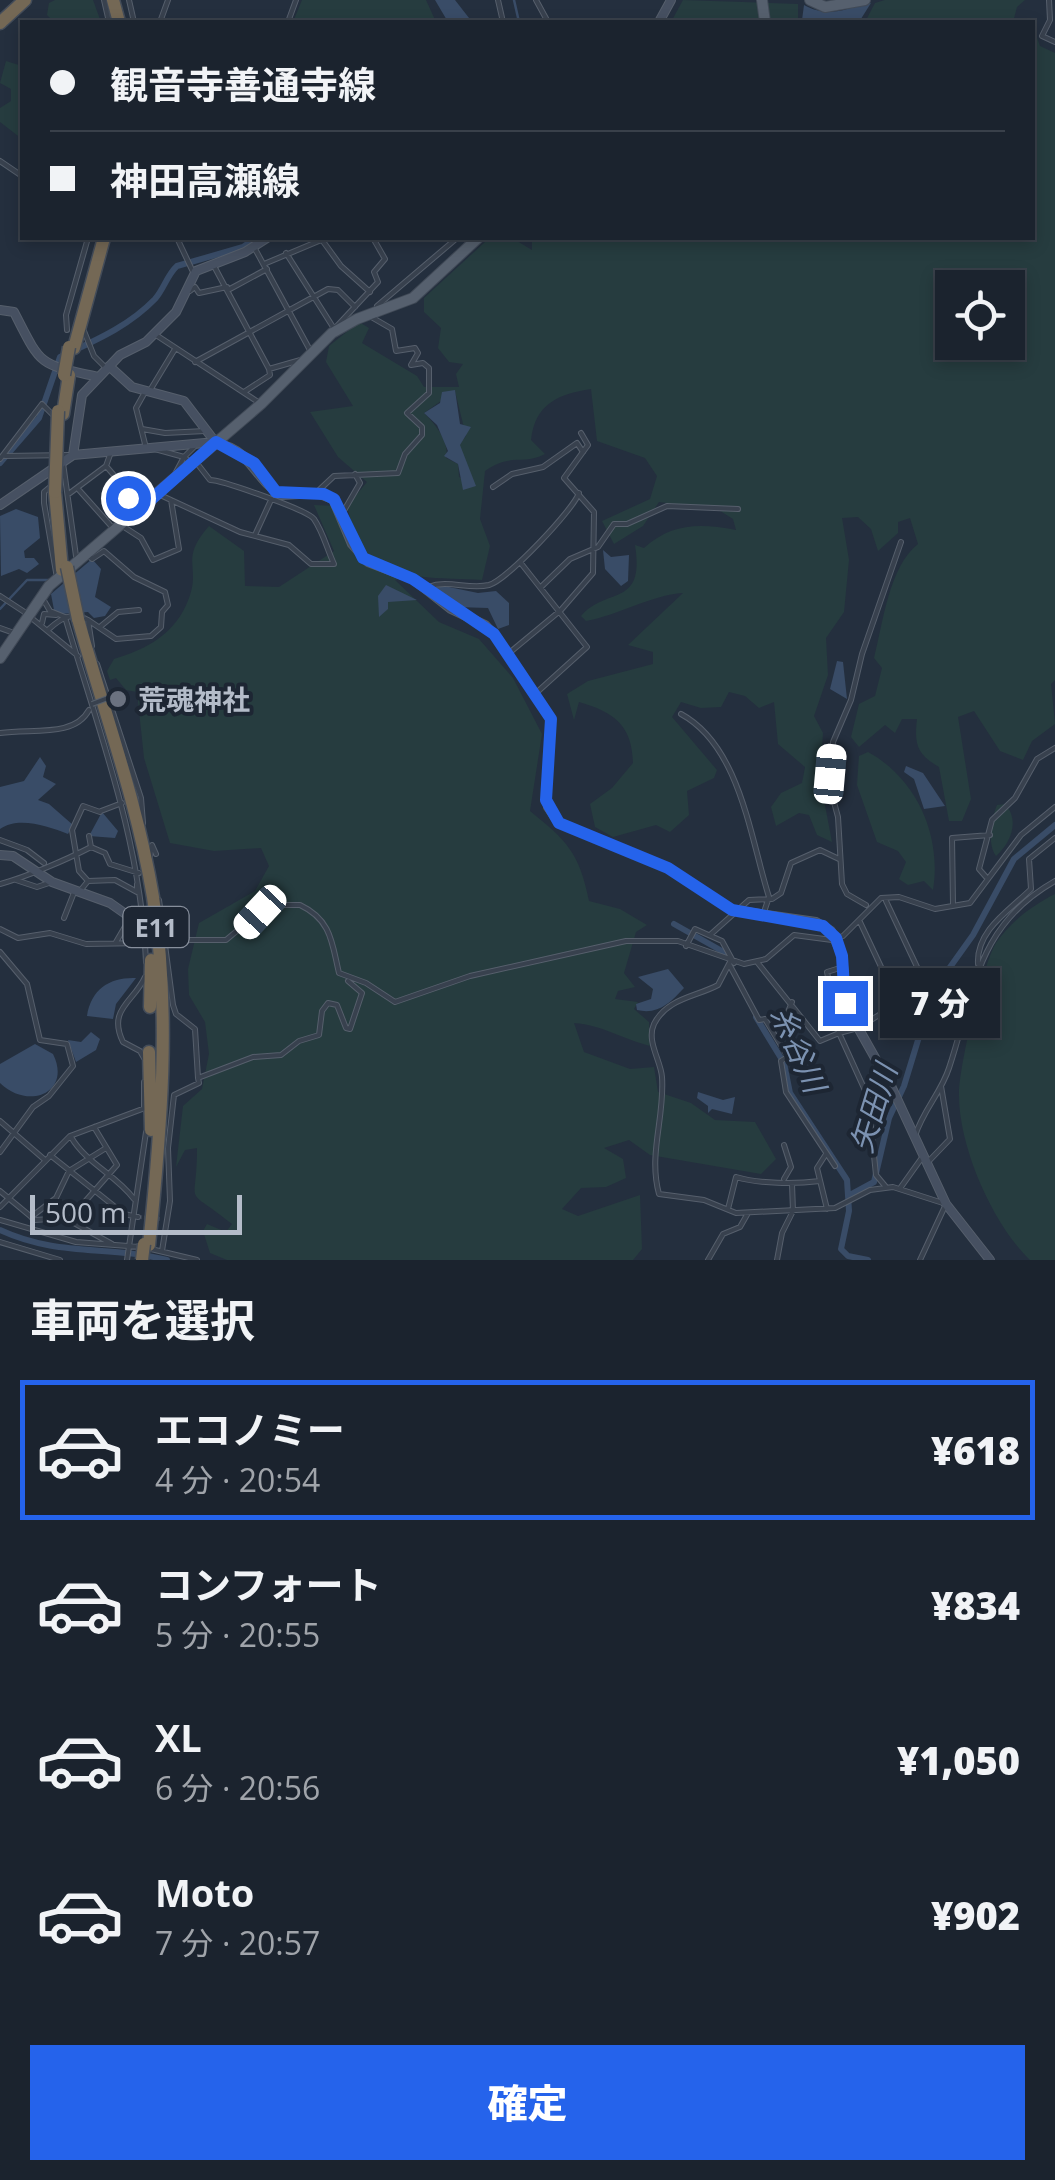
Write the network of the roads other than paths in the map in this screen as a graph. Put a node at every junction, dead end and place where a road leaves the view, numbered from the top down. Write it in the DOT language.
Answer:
graph roads {
  1 [pos="23,0"];
  2 [pos="810,0"];
  3 [pos="864,0"];
  4 [pos="1049,0"];
  5 [pos="0,21"];
  6 [pos="1055,42"];
  7 [pos="87,240"];
  8 [pos="101,240"];
  9 [pos="179,240"];
  10 [pos="263,240"];
  11 [pos="321,240"];
  12 [pos="325,240"];
  13 [pos="374,240"];
  14 [pos="454,240"];
  15 [pos="476,240"];
  16 [pos="254,247"];
  17 [pos="286,253"];
  18 [pos="212,262"];
  19 [pos="266,267"];
  20 [pos="194,274"];
  21 [pos="228,288"];
  22 [pos="190,291"];
  23 [pos="370,292"];
  24 [pos="313,298"];
  25 [pos="355,307"];
  26 [pos="0,310"];
  27 [pos="291,312"];
  28 [pos="373,313"];
  29 [pos="67,330"];
  30 [pos="335,330"];
  31 [pos="84,331"];
  32 [pos="155,334"];
  33 [pos="249,334"];
  34 [pos="76,345"];
  35 [pos="175,349"];
  36 [pos="309,356"];
  37 [pos="195,362"];
  38 [pos="108,367"];
  39 [pos="269,369"];
  40 [pos="99,377"];
  41 [pos="244,392"];
  42 [pos="147,393"];
  43 [pos="261,404"];
  44 [pos="57,412"];
  45 [pos="142,429"];
  46 [pos="206,431"];
  47 [pos="580,433"];
  48 [pos="216,442"];
  49 [pos="199,443"];
  50 [pos="148,447"];
  51 [pos="112,450"];
  52 [pos="583,452"];
  53 [pos="52,455"];
  54 [pos="66,456"];
  55 [pos="5,458"];
  56 [pos="191,461"];
  57 [pos="106,466"];
  58 [pos="51,468"];
  59 [pos="355,474"];
  60 [pos="493,487"];
  61 [pos="125,488"];
  62 [pos="576,489"];
  63 [pos="60,490"];
  64 [pos="79,490"];
  65 [pos="142,490"];
  66 [pos="158,494"];
  67 [pos="316,494"];
  68 [pos="171,500"];
  69 [pos="271,500"];
  70 [pos="146,504"];
  71 [pos="0,505"];
  72 [pos="738,509"];
  73 [pos="342,514"];
  74 [pos="118,528"];
  75 [pos="255,535"];
  76 [pos="901,542"];
  77 [pos="594,550"];
  78 [pos="520,562"];
  79 [pos="70,566"];
  80 [pos="425,587"];
  81 [pos="540,587"];
  82 [pos="0,596"];
  83 [pos="41,596"];
  84 [pos="139,610"];
  85 [pos="561,610"];
  86 [pos="29,616"];
  87 [pos="57,616"];
  88 [pos="76,619"];
  89 [pos="42,622"];
  90 [pos="101,626"];
  91 [pos="0,628"];
  92 [pos="49,630"];
  93 [pos="16,634"];
  94 [pos="508,654"];
  95 [pos="78,656"];
  96 [pos="0,658"];
  97 [pos="535,694"];
  98 [pos="109,698"];
  99 [pos="91,704"];
  100 [pos="680,714"];
  101 [pos="0,733"];
  102 [pos="1055,748"];
  103 [pos="122,802"];
  104 [pos="1055,807"];
  105 [pos="990,835"];
  106 [pos="89,836"];
  107 [pos="1055,838"];
  108 [pos="0,840"];
  109 [pos="91,847"];
  110 [pos="79,853"];
  111 [pos="0,855"];
  112 [pos="839,859"];
  113 [pos="45,865"];
  114 [pos="130,870"];
  115 [pos="34,873"];
  116 [pos="139,873"];
  117 [pos="986,877"];
  118 [pos="16,880"];
  119 [pos="88,881"];
  120 [pos="1055,881"];
  121 [pos="52,882"];
  122 [pos="0,884"];
  123 [pos="138,884"];
  124 [pos="77,891"];
  125 [pos="152,894"];
  126 [pos="769,897"];
  127 [pos="886,901"];
  128 [pos="953,904"];
  129 [pos="866,905"];
  130 [pos="740,913"];
  131 [pos="762,916"];
  132 [pos="64,918"];
  133 [pos="130,918"];
  134 [pos="858,920"];
  135 [pos="143,926"];
  136 [pos="0,928"];
  137 [pos="166,934"];
  138 [pos="710,935"];
  139 [pos="836,938"];
  140 [pos="116,942"];
  141 [pos="148,944"];
  142 [pos="687,945"];
  143 [pos="0,952"];
  144 [pos="757,962"];
  145 [pos="731,963"];
  146 [pos="843,967"];
  147 [pos="978,969"];
  148 [pos="344,978"];
  149 [pos="792,1002"];
  150 [pos="898,1003"];
  151 [pos="150,1007"];
  152 [pos="858,1028"];
  153 [pos="839,1032"];
  154 [pos="171,1044"];
  155 [pos="149,1052"];
  156 [pos="785,1059"];
  157 [pos="198,1078"];
  158 [pos="168,1086"];
  159 [pos="941,1086"];
  160 [pos="144,1108"];
  161 [pos="0,1121"];
  162 [pos="94,1128"];
  163 [pos="15,1134"];
  164 [pos="70,1136"];
  165 [pos="915,1138"];
  166 [pos="158,1141"];
  167 [pos="784,1145"];
  168 [pos="106,1148"];
  169 [pos="0,1152"];
  170 [pos="826,1154"];
  171 [pos="48,1158"];
  172 [pos="85,1160"];
  173 [pos="926,1160"];
  174 [pos="835,1166"];
  175 [pos="150,1168"];
  176 [pos="69,1171"];
  177 [pos="108,1173"];
  178 [pos="784,1179"];
  179 [pos="820,1181"];
  180 [pos="792,1184"];
  181 [pos="900,1187"];
  182 [pos="886,1188"];
  183 [pos="96,1189"];
  184 [pos="0,1192"];
  185 [pos="8,1200"];
  186 [pos="135,1204"];
  187 [pos="946,1204"];
  188 [pos="0,1207"];
  189 [pos="728,1209"];
  190 [pos="827,1209"];
  191 [pos="793,1211"];
  192 [pos="748,1212"];
  193 [pos="136,1216"];
  194 [pos="31,1217"];
  195 [pos="0,1220"];
  196 [pos="68,1221"];
  197 [pos="0,1242"];
  198 [pos="112,1244"];
  199 [pos="143,1250"];
  200 [pos="983,1258"];
  201 [pos="60,1260"];
  202 [pos="127,1260"];
  203 [pos="197,1260"];
  204 [pos="708,1260"];
  205 [pos="777,1260"];
  206 [pos="920,1260"];
  1 -- 5 [label="highway"];
  2 -- 3 [label="main road"];
  4 -- 6 [label="street"];
  7 -- 29 [label="street"];
  8 -- 34 [label="highway, E11"];
  9 -- 20 [label="street"];
  10 -- 16 [label="main road"];
  11 -- 17 [label="street"];
  12 -- 23 [label="street"];
  13 -- 23 [label="street"];
  14 -- 28 [label="street"];
  15 -- 28 [label="main road"];
  16 -- 18 [label="main road"];
  16 -- 19 [label="street"];
  17 -- 19 [label="street"];
  17 -- 24 [label="street"];
  18 -- 20 [label="main road"];
  18 -- 21 [label="street"];
  19 -- 21 [label="street"];
  19 -- 27 [label="street"];
  20 -- 22 [label="main road"];
  21 -- 22 [label="street"];
  21 -- 33 [label="street"];
  22 -- 32 [label="main road"];
  23 -- 25 [label="street"];
  24 -- 25 [label="street"];
  24 -- 27 [label="street"];
  24 -- 30 [label="street"];
  25 -- 30 [label="street"];
  26 -- 40 [label="main road"];
  27 -- 33 [label="street"];
  27 -- 36 [label="street"];
  28 -- 30 [label="main road"];
  28 -- 59 [label="street"];
  30 -- 36 [label="main road"];
  31 -- 34 [label="street"];
  32 -- 35 [label="street"];
  32 -- 38 [label="main road"];
  33 -- 37 [label="street"];
  33 -- 39 [label="street"];
  34 -- 38 [label="street"];
  34 -- 44 [label="highway, E11, bridge"];
  35 -- 37 [label="street"];
  35 -- 42 [label="street"];
  36 -- 39 [label="street"];
  36 -- 43 [label="main road"];
  37 -- 41 [label="street"];
  38 -- 40 [label="main road"];
  38 -- 42 [label="main road"];
  39 -- 41 [label="street"];
  40 -- 44 [label="main road"];
  41 -- 43 [label="street"];
  42 -- 45 [label="street"];
  42 -- 46 [label="main road"];
  43 -- 48 [label="main road"];
  44 -- 53 [label="street"];
  44 -- 54 [label="main road"];
  44 -- 55 [label="street"];
  44 -- 63 [label="highway, E11, bridge"];
  45 -- 46 [label="street"];
  45 -- 50 [label="street"];
  46 -- 48 [label="main road"];
  47 -- 52 [label="street"];
  48 -- 49 [label="main road"];
  48 -- 56 [label="main road"];
  48 -- 67 [label="main road"];
  49 -- 50 [label="main road"];
  49 -- 56 [label="street"];
  50 -- 51 [label="main road"];
  50 -- 56 [label="street"];
  51 -- 54 [label="main road"];
  51 -- 57 [label="street"];
  52 -- 60 [label="street"];
  52 -- 62 [label="street"];
  53 -- 54 [label="street"];
  53 -- 55 [label="street"];
  53 -- 58 [label="street"];
  54 -- 58 [label="main road"];
  54 -- 63 [label="street"];
  56 -- 66 [label="main road"];
  56 -- 69 [label="street"];
  57 -- 61 [label="street"];
  57 -- 64 [label="street"];
  58 -- 63 [label="street"];
  58 -- 71 [label="main road"];
  59 -- 67 [label="street"];
  59 -- 73 [label="street"];
  61 -- 65 [label="street"];
  61 -- 70 [label="street"];
  62 -- 77 [label="street"];
  62 -- 78 [label="street"];
  63 -- 64 [label="street"];
  63 -- 79 [label="highway, E11"];
  64 -- 74 [label="street"];
  66 -- 68 [label="street"];
  66 -- 70 [label="main road"];
  67 -- 73 [label="main road"];
  68 -- 74 [label="street"];
  68 -- 75 [label="street"];
  69 -- 75 [label="street"];
  69 -- 75 [label="street"];
  70 -- 74 [label="main road"];
  72 -- 77 [label="street"];
  73 -- 80 [label="main road"];
  74 -- 79 [label="main road"];
  76 -- 112 [label="street"];
  77 -- 81 [label="street"];
  77 -- 85 [label="street"];
  78 -- 80 [label="street"];
  78 -- 81 [label="street"];
  79 -- 83 [label="main road"];
  79 -- 88 [label="highway, E11, bridge"];
  79 -- 90 [label="street"];
  80 -- 94 [label="main road"];
  81 -- 85 [label="street"];
  82 -- 86 [label="street"];
  83 -- 86 [label="main road"];
  83 -- 87 [label="street"];
  84 -- 90 [label="street"];
  85 -- 94 [label="street"];
  85 -- 97 [label="street"];
  86 -- 89 [label="street"];
  86 -- 93 [label="main road"];
  87 -- 88 [label="street"];
  87 -- 89 [label="street"];
  88 -- 90 [label="street"];
  88 -- 92 [label="street"];
  88 -- 95 [label="street"];
  88 -- 98 [label="street"];
  88 -- 125 [label="highway, E11"];
  88 -- 141 [label="highway, E11"];
  89 -- 92 [label="street"];
  91 -- 93 [label="street"];
  92 -- 95 [label="street"];
  93 -- 96 [label="main road"];
  94 -- 97 [label="main road"];
  95 -- 99 [label="street"];
  97 -- 130 [label="main road"];
  98 -- 99 [label="street, bridge"];
  98 -- 137 [label="street"];
  99 -- 101 [label="street"];
  99 -- 103 [label="street"];
  100 -- 126 [label="street"];
  102 -- 105 [label="street"];
  103 -- 110 [label="street"];
  103 -- 116 [label="street"];
  104 -- 134 [label="street"];
  105 -- 117 [label="street"];
  105 -- 128 [label="street"];
  106 -- 109 [label="street"];
  107 -- 147 [label="street"];
  108 -- 113 [label="street"];
  109 -- 110 [label="street"];
  109 -- 114 [label="street"];
  110 -- 113 [label="street"];
  110 -- 119 [label="street"];
  111 -- 115 [label="main road"];
  112 -- 126 [label="street"];
  112 -- 129 [label="street"];
  113 -- 115 [label="street"];
  114 -- 116 [label="street"];
  114 -- 123 [label="street"];
  115 -- 118 [label="street"];
  115 -- 121 [label="main road"];
  116 -- 123 [label="street"];
  118 -- 121 [label="street"];
  118 -- 122 [label="street"];
  119 -- 123 [label="street"];
  119 -- 124 [label="street"];
  120 -- 147 [label="street"];
  121 -- 124 [label="main road"];
  123 -- 135 [label="street"];
  124 -- 132 [label="street"];
  124 -- 133 [label="main road"];
  125 -- 154 [label="highway"];
  125 -- 166 [label="highway, E11"];
  126 -- 130 [label="street"];
  126 -- 131 [label="street"];
  127 -- 150 [label="street"];
  130 -- 131 [label="main road"];
  130 -- 138 [label="street"];
  131 -- 139 [label="main road"];
  133 -- 135 [label="main road"];
  133 -- 140 [label="street"];
  134 -- 139 [label="street"];
  134 -- 150 [label="street"];
  135 -- 137 [label="main road, bridge"];
  135 -- 141 [label="street"];
  136 -- 140 [label="street"];
  137 -- 148 [label="street"];
  137 -- 157 [label="street"];
  138 -- 142 [label="street"];
  138 -- 145 [label="street"];
  139 -- 144 [label="street"];
  139 -- 146 [label="main road"];
  140 -- 141 [label="street"];
  141 -- 151 [label="highway"];
  141 -- 160 [label="street"];
  141 -- 175 [label="highway, E11"];
  142 -- 145 [label="street"];
  142 -- 148 [label="street"];
  143 -- 163 [label="street"];
  144 -- 145 [label="street"];
  144 -- 149 [label="street"];
  145 -- 156 [label="street"];
  145 -- 189 [label="street"];
  146 -- 152 [label="main road"];
  146 -- 153 [label="street"];
  147 -- 159 [label="street"];
  148 -- 157 [label="street"];
  149 -- 153 [label="street"];
  149 -- 156 [label="street"];
  150 -- 152 [label="street"];
  152 -- 153 [label="street"];
  152 -- 165 [label="main road"];
  153 -- 182 [label="street"];
  155 -- 175 [label="highway"];
  156 -- 170 [label="street"];
  157 -- 199 [label="street"];
  158 -- 166 [label="highway"];
  159 -- 165 [label="street"];
  159 -- 173 [label="street"];
  160 -- 162 [label="street"];
  160 -- 186 [label="street"];
  161 -- 163 [label="street"];
  162 -- 164 [label="street"];
  162 -- 168 [label="street"];
  163 -- 169 [label="street"];
  163 -- 171 [label="street"];
  164 -- 171 [label="street"];
  164 -- 172 [label="street"];
  165 -- 173 [label="main road"];
  166 -- 199 [label="highway, E11"];
  167 -- 178 [label="street"];
  168 -- 172 [label="street"];
  168 -- 177 [label="street"];
  170 -- 174 [label="street"];
  170 -- 179 [label="street"];
  171 -- 176 [label="street"];
  171 -- 185 [label="street"];
  172 -- 176 [label="street"];
  172 -- 177 [label="street"];
  173 -- 181 [label="street"];
  173 -- 187 [label="main road"];
  175 -- 199 [label="highway, E11"];
  176 -- 183 [label="street"];
  176 -- 194 [label="street"];
  177 -- 183 [label="street"];
  177 -- 186 [label="street"];
  178 -- 180 [label="street"];
  178 -- 189 [label="street"];
  179 -- 180 [label="street"];
  179 -- 190 [label="street"];
  180 -- 191 [label="street"];
  181 -- 182 [label="street"];
  181 -- 187 [label="street"];
  182 -- 190 [label="street"];
  183 -- 193 [label="street"];
  183 -- 196 [label="street"];
  184 -- 185 [label="street"];
  185 -- 188 [label="street"];
  185 -- 194 [label="street"];
  186 -- 193 [label="street"];
  187 -- 200 [label="main road"];
  187 -- 206 [label="street"];
  189 -- 192 [label="street"];
  190 -- 191 [label="street"];
  191 -- 192 [label="street"];
  191 -- 205 [label="street"];
  192 -- 204 [label="street"];
  193 -- 199 [label="street"];
  194 -- 196 [label="street"];
  195 -- 198 [label="street"];
  196 -- 198 [label="street"];
  197 -- 201 [label="street"];
  198 -- 199 [label="street"];
  199 -- 202 [label="street"];
  199 -- 203 [label="street"];
}
